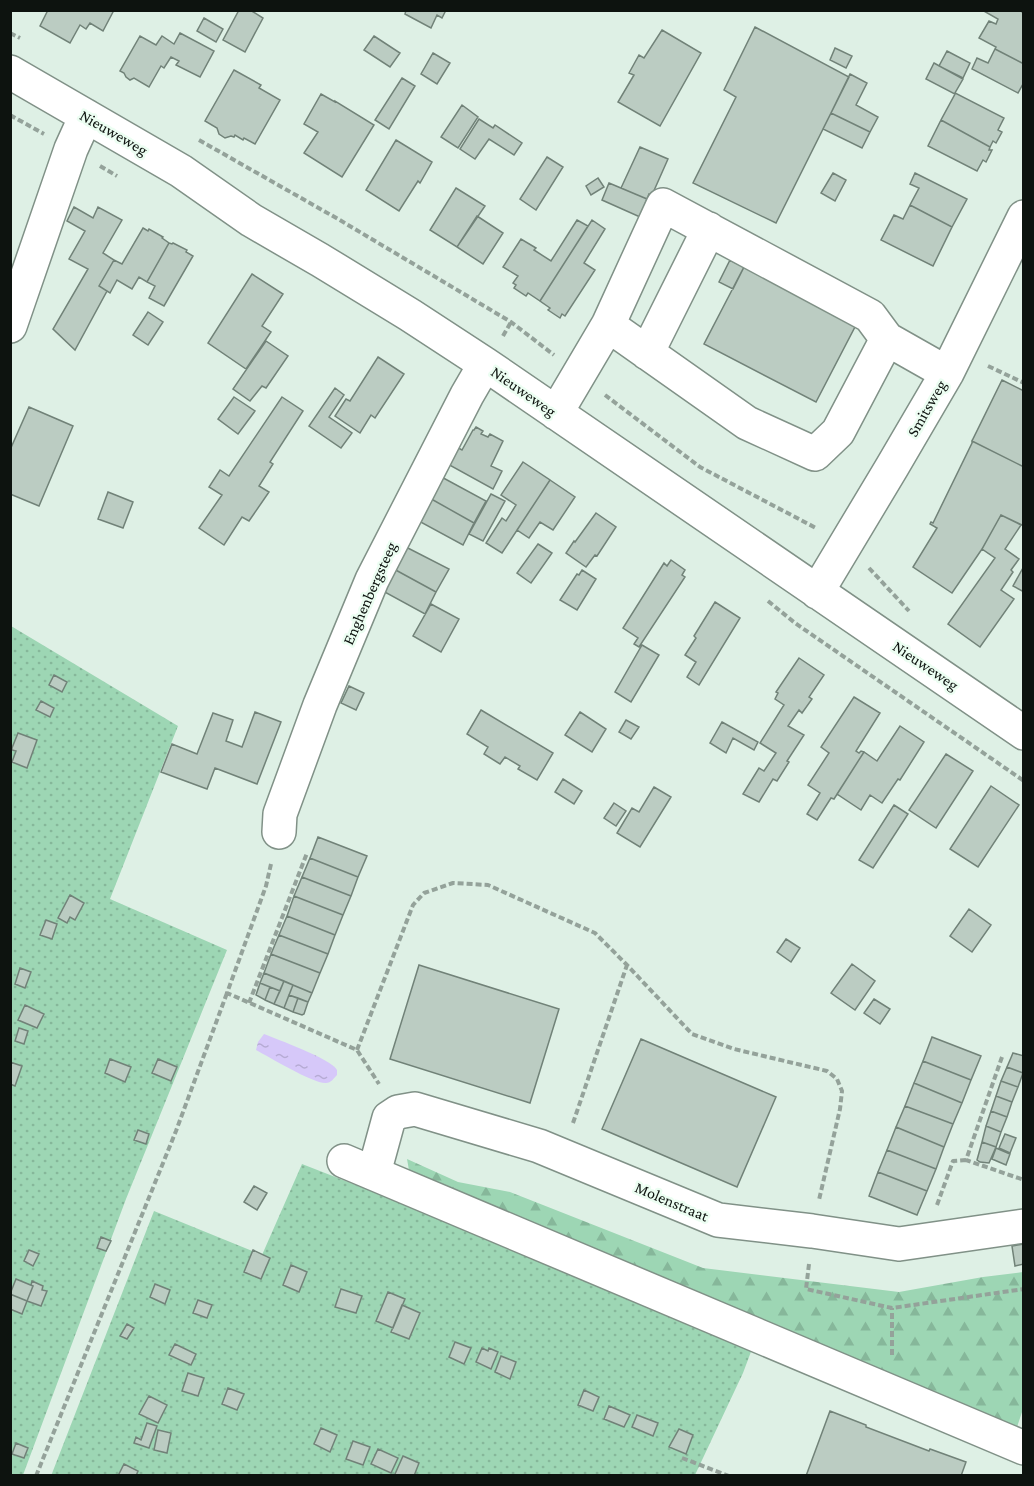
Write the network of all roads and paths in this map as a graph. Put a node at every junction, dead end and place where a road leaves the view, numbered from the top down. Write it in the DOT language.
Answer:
graph roads {
  1 [pos="10,33"];
  2 [pos="21,39"];
  3 [pos="10,72"];
  4 [pos="10,115"];
  5 [pos="86,116"];
  6 [pos="195,137"];
  7 [pos="71,149"];
  8 [pos="123,179"];
  9 [pos="1023,217"];
  10 [pos="709,230"];
  11 [pos="608,325"];
  12 [pos="10,326"];
  13 [pos="886,339"];
  14 [pos="646,352"];
  15 [pos="952,362"];
  16 [pos="485,364"];
  17 [pos="579,375"];
  18 [pos="1023,383"];
  19 [pos="556,413"];
  20 [pos="846,544"];
  21 [pos="817,592"];
  22 [pos="768,601"];
  23 [pos="1023,733"];
  24 [pos="1023,781"];
  25 [pos="279,823"];
  26 [pos="627,965"];
  27 [pos="227,993"];
  28 [pos="249,1003"];
  29 [pos="357,1050"];
  30 [pos="1002,1057"];
  31 [pos="399,1112"];
  32 [pos="562,1155"];
  33 [pos="966,1160"];
  34 [pos="344,1161"];
  35 [pos="374,1173"];
  36 [pos="1023,1180"];
  37 [pos="1023,1226"];
  38 [pos="812,1231"];
  39 [pos="933,1239"];
  40 [pos="809,1265"];
  41 [pos="1023,1289"];
  42 [pos="892,1308"];
  43 [pos="891,1392"];
  44 [pos="1023,1448"];
  45 [pos="682,1458"];
  46 [pos="36,1476"];
  47 [pos="729,1476"];
  1 -- 2 [label="path"];
  3 -- 5 [label="street, Nieuweweg"];
  4 -- 7 [label="path"];
  5 -- 7 [label="street"];
  5 -- 16 [label="street, Nieuweweg"];
  6 -- 17 [label="path"];
  7 -- 8 [label="path"];
  7 -- 12 [label="street"];
  9 -- 15 [label="street, Smitsweg"];
  10 -- 11 [label="street"];
  10 -- 13 [label="street"];
  10 -- 14 [label="street"];
  11 -- 14 [label="street"];
  11 -- 17 [label="street"];
  13 -- 14 [label="street"];
  13 -- 15 [label="street"];
  15 -- 18 [label="path"];
  15 -- 20 [label="street, Smitsweg"];
  16 -- 19 [label="street, Nieuweweg"];
  16 -- 25 [label="street, Enghenbergsteeg"];
  17 -- 19 [label="street"];
  17 -- 20 [label="path"];
  19 -- 21 [label="street, Nieuweweg"];
  20 -- 21 [label="street, Smitsweg"];
  21 -- 23 [label="street, Nieuweweg"];
  22 -- 24 [label="path"];
  25 -- 27 [label="path"];
  25 -- 28 [label="path"];
  26 -- 29 [label="path"];
  26 -- 32 [label="path"];
  26 -- 38 [label="path"];
  27 -- 28 [label="path"];
  27 -- 46 [label="path"];
  28 -- 29 [label="path"];
  29 -- 31 [label="path"];
  30 -- 33 [label="path"];
  31 -- 32 [label="street, Molenstraat"];
  31 -- 35 [label="street"];
  32 -- 38 [label="street, Molenstraat"];
  33 -- 36 [label="path"];
  33 -- 39 [label="path"];
  34 -- 35 [label="street"];
  35 -- 43 [label="street"];
  37 -- 39 [label="street, Molenstraat"];
  38 -- 39 [label="street, Molenstraat"];
  40 -- 42 [label="path"];
  41 -- 42 [label="path"];
  42 -- 43 [label="path"];
  43 -- 44 [label="street"];
  45 -- 47 [label="path"];
}
